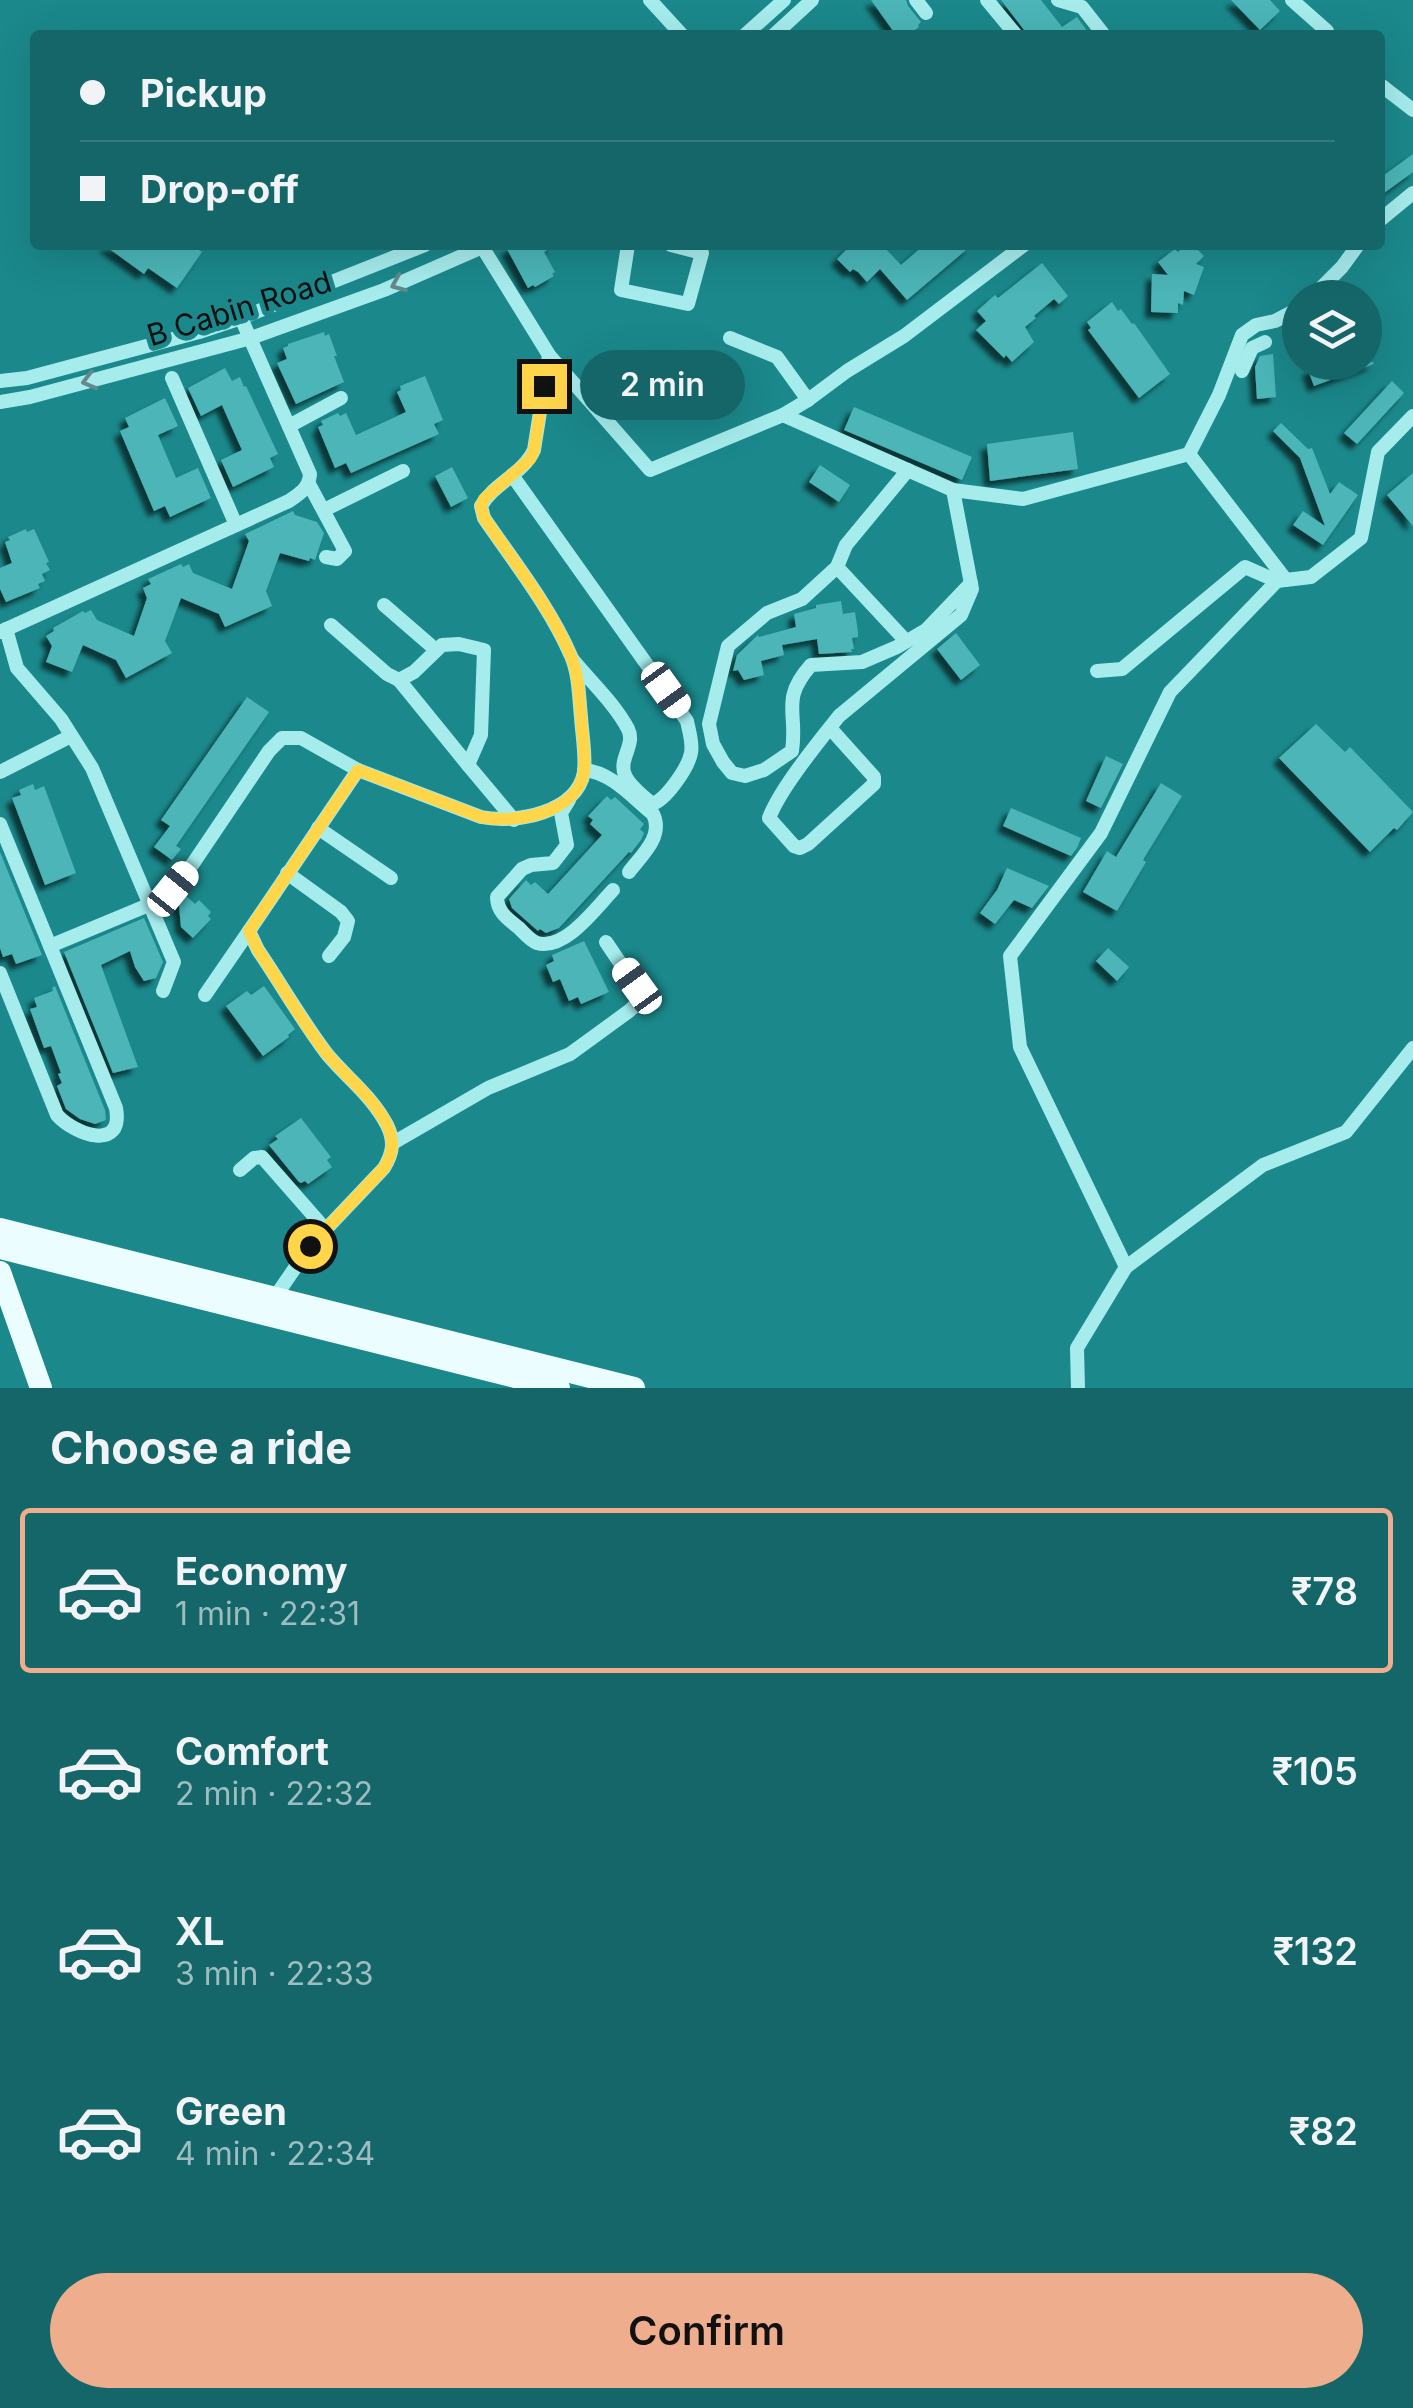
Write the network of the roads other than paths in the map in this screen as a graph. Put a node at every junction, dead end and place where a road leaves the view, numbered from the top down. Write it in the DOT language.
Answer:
graph roads {
  1 [pos="650,0"];
  2 [pos="784,0"];
  3 [pos="812,0"];
  4 [pos="916,0"];
  5 [pos="987,0"];
  6 [pos="1058,0"];
  7 [pos="1292,0"];
  8 [pos="926,13"];
  9 [pos="677,30"];
  10 [pos="750,30"];
  11 [pos="779,30"];
  12 [pos="1012,30"];
  13 [pos="1100,30"];
  14 [pos="1326,30"];
  15 [pos="1385,88"];
  16 [pos="1413,110"];
  17 [pos="1413,193"];
  18 [pos="1385,214"];
  19 [pos="412,250"];
  20 [pos="475,250"];
  21 [pos="486,250"];
  22 [pos="627,250"];
  23 [pos="690,250"];
  24 [pos="1017,250"];
  25 [pos="1354,250"];
  26 [pos="1329,280"];
  27 [pos="242,318"];
  28 [pos="1282,318"];
  29 [pos="250,338"];
  30 [pos="730,338"];
  31 [pos="1265,342"];
  32 [pos="549,355"];
  33 [pos="1238,364"];
  34 [pos="27,378"];
  35 [pos="172,378"];
  36 [pos="0,381"];
  37 [pos="1251,385"];
  38 [pos="30,397"];
  39 [pos="341,398"];
  40 [pos="808,400"];
  41 [pos="0,402"];
  42 [pos="784,415"];
  43 [pos="1413,416"];
  44 [pos="290,426"];
  45 [pos="1189,454"];
  46 [pos="403,470"];
  47 [pos="908,470"];
  48 [pos="512,475"];
  49 [pos="309,484"];
  50 [pos="954,490"];
  51 [pos="324,510"];
  52 [pos="236,524"];
  53 [pos="326,557"];
  54 [pos="837,567"];
  55 [pos="1282,580"];
  56 [pos="971,583"];
  57 [pos="384,604"];
  58 [pos="331,625"];
  59 [pos="3,631"];
  60 [pos="906,641"];
  61 [pos="436,650"];
  62 [pos="573,660"];
  63 [pos="1097,670"];
  64 [pos="398,680"];
  65 [pos="830,728"];
  66 [pos="72,736"];
  67 [pos="468,765"];
  68 [pos="358,770"];
  69 [pos="584,770"];
  70 [pos="0,772"];
  71 [pos="570,800"];
  72 [pos="514,820"];
  73 [pos="0,824"];
  74 [pos="318,828"];
  75 [pos="630,872"];
  76 [pos="286,873"];
  77 [pos="391,878"];
  78 [pos="173,889"];
  79 [pos="613,890"];
  80 [pos="152,904"];
  81 [pos="249,931"];
  82 [pos="606,942"];
  83 [pos="50,946"];
  84 [pos="329,956"];
  85 [pos="0,973"];
  86 [pos="163,991"];
  87 [pos="205,995"];
  88 [pos="1413,1048"];
  89 [pos="393,1143"];
  90 [pos="240,1170"];
  91 [pos="0,1229"];
  92 [pos="326,1230"];
  93 [pos="0,1248"];
  94 [pos="1126,1267"];
  95 [pos="0,1272"];
  96 [pos="270,1306"];
  97 [pos="0,1316"];
  98 [pos="27,1388"];
  99 [pos="41,1388"];
  100 [pos="559,1388"];
  101 [pos="634,1388"];
  102 [pos="1078,1388"];
  1 -- 9 [label="street"];
  2 -- 10 [label="street"];
  3 -- 11 [label="street"];
  4 -- 8 [label="street"];
  5 -- 12 [label="street"];
  6 -- 13 [label="street"];
  7 -- 14 [label="street"];
  15 -- 16 [label="street"];
  17 -- 18 [label="street"];
  19 -- 27 [label="street"];
  20 -- 29 [label="street, B Cabin Road, one-way"];
  21 -- 32 [label="street"];
  22 -- 23 [label="street"];
  24 -- 40 [label="street"];
  25 -- 26 [label="street"];
  27 -- 29 [label="street"];
  27 -- 34 [label="street"];
  28 -- 33 [label="street"];
  29 -- 38 [label="street, B Cabin Road, one-way"];
  29 -- 44 [label="street"];
  30 -- 40 [label="street"];
  31 -- 33 [label="street"];
  32 -- 42 [label="street"];
  32 -- 48 [label="street"];
  33 -- 37 [label="street"];
  33 -- 45 [label="street"];
  34 -- 36 [label="street"];
  34 -- 38 [label="street"];
  35 -- 52 [label="street"];
  38 -- 41 [label="street, B Cabin Road"];
  39 -- 44 [label="street"];
  40 -- 42 [label="street"];
  42 -- 47 [label="street"];
  43 -- 55 [label="street"];
  44 -- 49 [label="street"];
  45 -- 50 [label="street"];
  45 -- 55 [label="street"];
  46 -- 51 [label="street"];
  47 -- 50 [label="street"];
  47 -- 54 [label="street"];
  48 -- 62 [label="street"];
  48 -- 62 [label="street"];
  49 -- 51 [label="street"];
  49 -- 52 [label="street"];
  50 -- 56 [label="street"];
  51 -- 53 [label="street"];
  52 -- 59 [label="street"];
  54 -- 60 [label="street"];
  54 -- 60 [label="street"];
  55 -- 63 [label="street"];
  55 -- 94 [label="street"];
  56 -- 60 [label="street"];
  56 -- 65 [label="street"];
  57 -- 61 [label="street"];
  58 -- 64 [label="street"];
  59 -- 66 [label="street"];
  61 -- 64 [label="street"];
  61 -- 67 [label="street"];
  62 -- 69 [label="street"];
  64 -- 67 [label="street"];
  65 -- 65 [label="street"];
  66 -- 70 [label="street"];
  66 -- 80 [label="street"];
  67 -- 72 [label="street"];
  68 -- 72 [label="street"];
  68 -- 74 [label="street"];
  68 -- 78 [label="street"];
  69 -- 71 [label="street"];
  69 -- 75 [label="street"];
  71 -- 72 [label="street"];
  71 -- 79 [label="street"];
  73 -- 83 [label="street"];
  74 -- 76 [label="street"];
  74 -- 77 [label="street"];
  76 -- 81 [label="street"];
  76 -- 84 [label="street"];
  80 -- 83 [label="street"];
  80 -- 86 [label="street"];
  81 -- 87 [label="street"];
  81 -- 89 [label="street"];
  82 -- 89 [label="street"];
  83 -- 85 [label="street"];
  88 -- 94 [label="street"];
  89 -- 92 [label="street"];
  90 -- 92 [label="street"];
  91 -- 96 [label="main road"];
  92 -- 96 [label="street"];
  93 -- 96 [label="main road"];
  94 -- 102 [label="street"];
  95 -- 99 [label="main road"];
  96 -- 100 [label="main road"];
  96 -- 101 [label="main road"];
  97 -- 98 [label="main road"];
}
